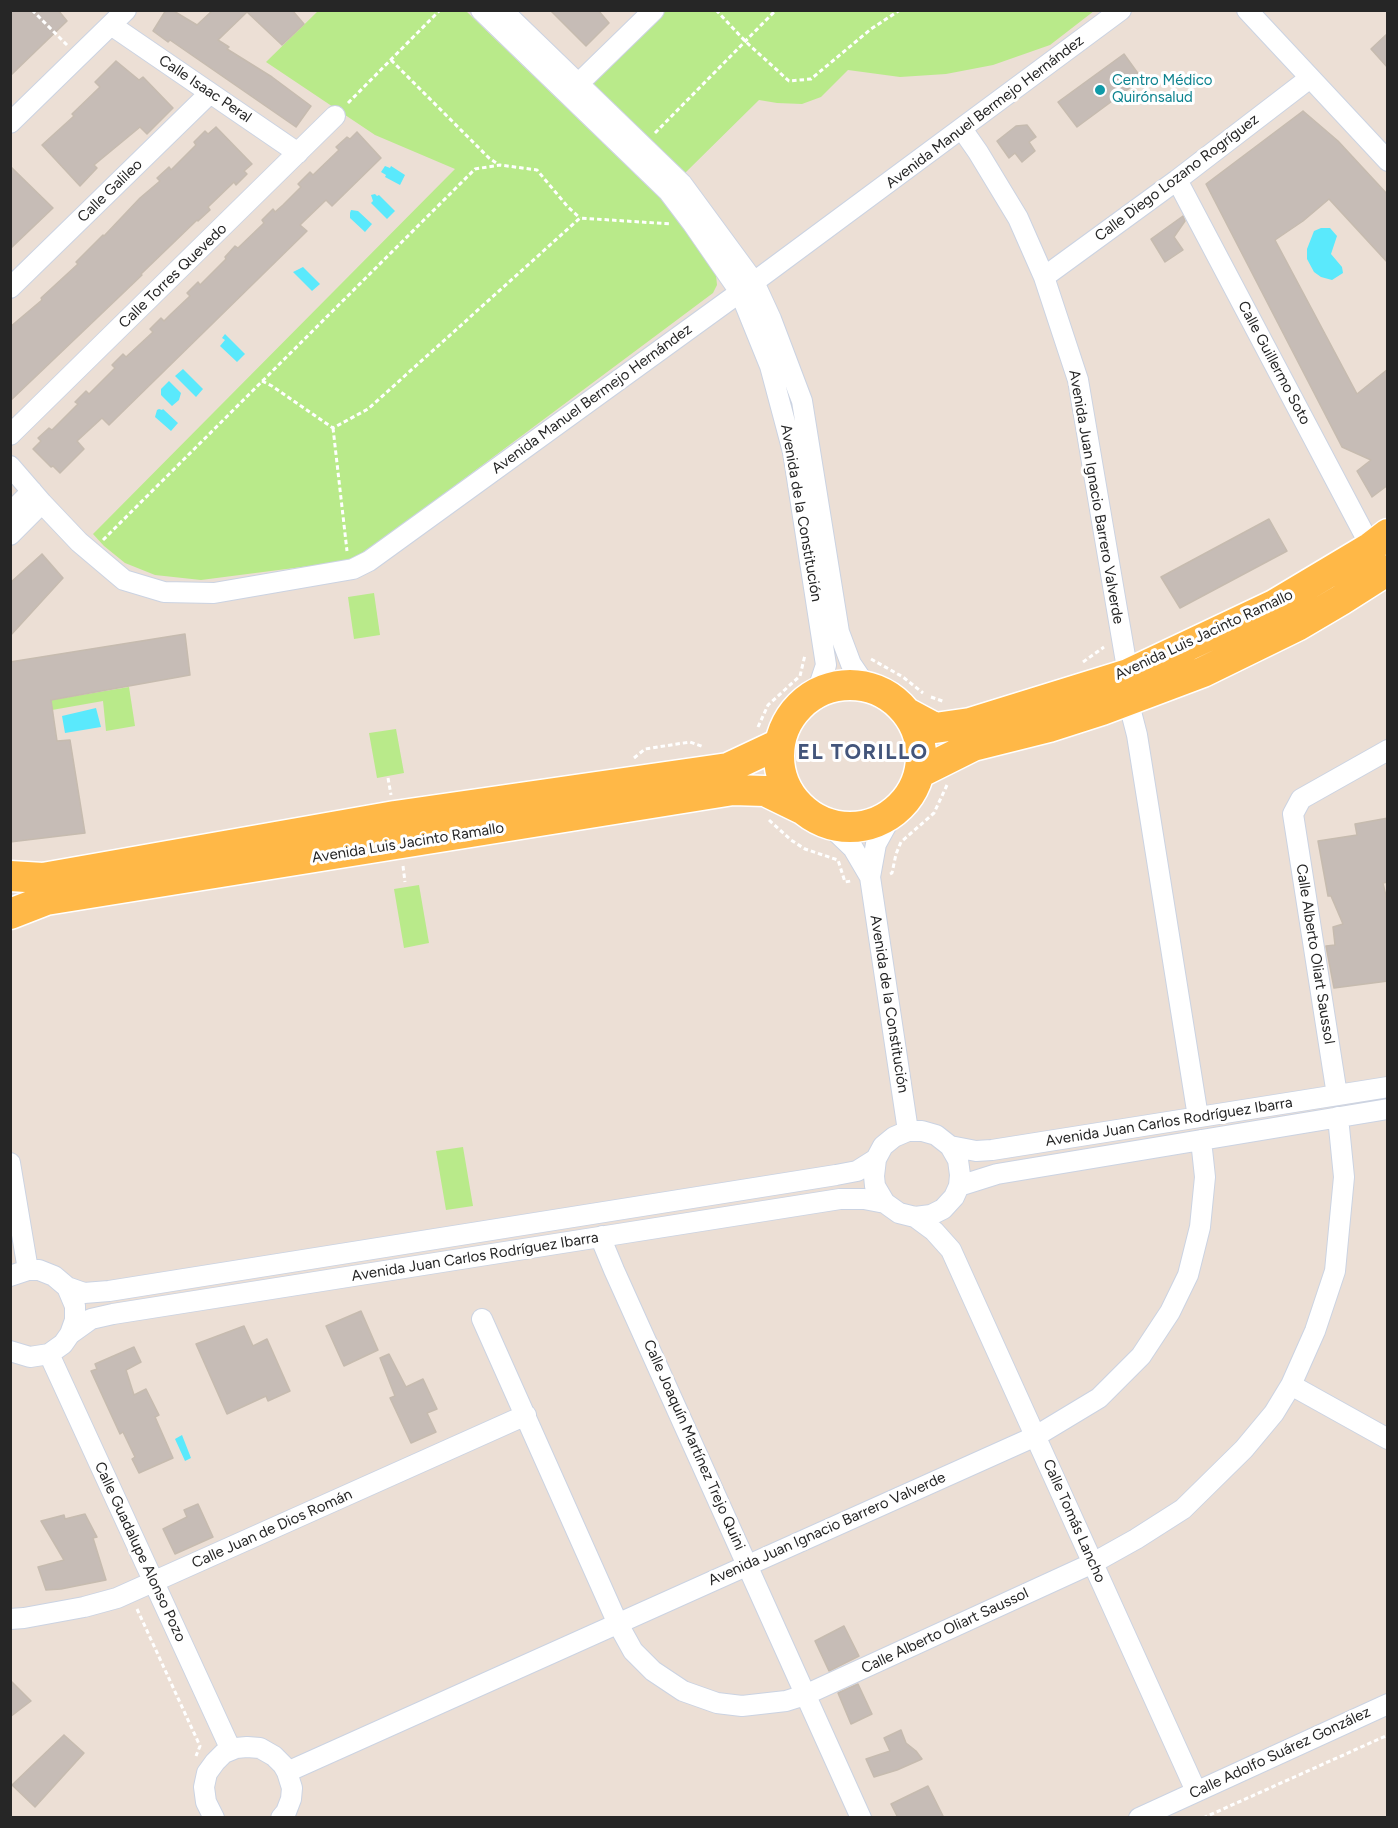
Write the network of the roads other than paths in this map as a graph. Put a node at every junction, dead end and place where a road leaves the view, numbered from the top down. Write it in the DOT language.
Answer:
graph roads {
  1 [pos="126,10"];
  2 [pos="482,10"];
  3 [pos="502,10"];
  4 [pos="654,10"];
  5 [pos="1121,10"];
  6 [pos="1250,13"];
  7 [pos="111,25"];
  8 [pos="1310,78"];
  9 [pos="578,84"];
  10 [pos="210,93"];
  11 [pos="335,116"];
  12 [pos="10,123"];
  13 [pos="962,129"];
  14 [pos="298,153"];
  15 [pos="1388,161"];
  16 [pos="1177,180"];
  17 [pos="1044,277"];
  18 [pos="747,287"];
  19 [pos="10,288"];
  20 [pos="10,435"];
  21 [pos="10,466"];
  22 [pos="37,497"];
  23 [pos="10,513"];
  24 [pos="10,535"];
  25 [pos="1383,561"];
  26 [pos="866,686"];
  27 [pos="1128,687"];
  28 [pos="817,692"];
  29 [pos="907,713"];
  30 [pos="767,738"];
  31 [pos="1388,750"];
  32 [pos="921,772"];
  33 [pos="892,816"];
  34 [pos="817,818"];
  35 [pos="10,876"];
  36 [pos="870,877"];
  37 [pos="10,914"];
  38 [pos="1388,1087"];
  39 [pos="1337,1095"];
  40 [pos="1388,1110"];
  41 [pos="1198,1117"];
  42 [pos="1338,1117"];
  43 [pos="908,1131"];
  44 [pos="1201,1140"];
  45 [pos="950,1146"];
  46 [pos="876,1159"];
  47 [pos="10,1162"];
  48 [pos="956,1192"];
  49 [pos="885,1203"];
  50 [pos="915,1217"];
  51 [pos="602,1236"];
  52 [pos="951,1250"];
  53 [pos="19,1273"];
  54 [pos="66,1287"];
  55 [pos="482,1319"];
  56 [pos="70,1334"];
  57 [pos="10,1351"];
  58 [pos="48,1354"];
  59 [pos="1291,1385"];
  60 [pos="526,1415"];
  61 [pos="1036,1436"];
  62 [pos="1388,1439"];
  63 [pos="1093,1563"];
  64 [pos="748,1565"];
  65 [pos="153,1582"];
  66 [pos="10,1619"];
  67 [pos="618,1624"];
  68 [pos="806,1695"];
  69 [pos="1388,1704"];
  70 [pos="231,1750"];
  71 [pos="287,1772"];
  72 [pos="1196,1791"];
  73 [pos="288,1816"];
  74 [pos="214,1818"];
  75 [pos="861,1818"];
  76 [pos="1139,1818"];
  1 -- 7 [label="street"];
  2 -- 18 [label="street, Avenida de la Constitución"];
  3 -- 9 [label="street, Avenida de la Constitución"];
  4 -- 9 [label="street"];
  5 -- 13 [label="street, Avenida Manuel Bermejo Hernández"];
  6 -- 8 [label="street"];
  7 -- 10 [label="street, Calle Isaac Peral"];
  7 -- 12 [label="street"];
  8 -- 15 [label="street"];
  8 -- 16 [label="street, Calle Diego Lozano Rogríguez"];
  9 -- 18 [label="street, Avenida de la Constitución"];
  10 -- 14 [label="street, Calle Isaac Peral"];
  10 -- 19 [label="street, Calle Galileo"];
  11 -- 14 [label="street, Calle Torres Quevedo"];
  13 -- 17 [label="street, Avenida Juan Ignacio Barrero Valverde"];
  13 -- 18 [label="street, Avenida Manuel Bermejo Hernández"];
  14 -- 20 [label="street, Calle Torres Quevedo"];
  16 -- 17 [label="street, Calle Diego Lozano Rogríguez"];
  16 -- 25 [label="street, Calle Guillermo Soto"];
  17 -- 27 [label="street, Avenida Juan Ignacio Barrero Valverde"];
  18 -- 22 [label="street, Avenida Manuel Bermejo Hernández"];
  18 -- 26 [label="street, Avenida de la Constitución"];
  18 -- 28 [label="street, Avenida de la Constitución"];
  21 -- 22 [label="street, Avenida Manuel Bermejo Hernández"];
  22 -- 23 [label="street"];
  22 -- 24 [label="street"];
  25 -- 27 [label="main road, Avenida Luis Jacinto Ramallo"];
  26 -- 28 [label="main road"];
  26 -- 29 [label="main road"];
  27 -- 29 [label="main road, Avenida Luis Jacinto Ramallo"];
  27 -- 32 [label="main road, Avenida Luis Jacinto Ramallo"];
  27 -- 41 [label="street, Avenida Juan Ignacio Barrero Valverde"];
  28 -- 30 [label="main road"];
  29 -- 32 [label="main road"];
  30 -- 34 [label="main road"];
  30 -- 35 [label="main road, Avenida Luis Jacinto Ramallo"];
  31 -- 39 [label="street, Calle Alberto Oliart Saussol"];
  32 -- 33 [label="main road"];
  33 -- 34 [label="main road"];
  33 -- 36 [label="street, Avenida de la Constitución"];
  34 -- 36 [label="street, Avenida de la Constitución"];
  34 -- 37 [label="main road, Avenida Luis Jacinto Ramallo"];
  36 -- 43 [label="street, Avenida de la Constitución"];
  38 -- 39 [label="street, Avenida Juan Carlos Rodríguez Ibarra"];
  39 -- 41 [label="street, Avenida Juan Carlos Rodríguez Ibarra"];
  40 -- 42 [label="street, Avenida Juan Carlos Rodríguez Ibarra"];
  41 -- 45 [label="street, Avenida Juan Carlos Rodríguez Ibarra"];
  42 -- 44 [label="street, Avenida Juan Carlos Rodríguez Ibarra"];
  42 -- 59 [label="street, Calle Alberto Oliart Saussol"];
  43 -- 45 [label="street"];
  43 -- 46 [label="street"];
  44 -- 48 [label="street, Avenida Juan Carlos Rodríguez Ibarra"];
  44 -- 61 [label="street, Avenida Juan Ignacio Barrero Valverde"];
  45 -- 48 [label="street"];
  46 -- 49 [label="street"];
  46 -- 54 [label="street, Avenida Juan Carlos Rodríguez Ibarra"];
  47 -- 53 [label="street"];
  48 -- 50 [label="street"];
  48 -- 52 [label="street, Calle Tomás Lancho"];
  49 -- 50 [label="street"];
  49 -- 51 [label="street, Avenida Juan Carlos Rodríguez Ibarra"];
  50 -- 52 [label="street, Calle Tomás Lancho"];
  51 -- 56 [label="street, Avenida Juan Carlos Rodríguez Ibarra"];
  51 -- 64 [label="street, Calle Joaquín Martínez Trejo Quini"];
  52 -- 61 [label="street, Calle Tomás Lancho"];
  53 -- 54 [label="street"];
  54 -- 56 [label="street"];
  55 -- 60 [label="street, Calle Alberto Oliart Saussol"];
  56 -- 58 [label="street, Avenida Juan Carlos Rodríguez Ibarra"];
  57 -- 58 [label="street"];
  58 -- 65 [label="street, Calle Guadalupe Alonso Pozo"];
  59 -- 62 [label="street"];
  59 -- 63 [label="street, Calle Alberto Oliart Saussol"];
  60 -- 65 [label="street, Calle Juan de Dios Román"];
  60 -- 67 [label="street, Calle Alberto Oliart Saussol"];
  61 -- 63 [label="street, Calle Tomás Lancho"];
  61 -- 64 [label="street, Avenida Juan Ignacio Barrero Valverde"];
  63 -- 68 [label="street, Calle Alberto Oliart Saussol"];
  63 -- 72 [label="street, Calle Tomás Lancho"];
  64 -- 67 [label="street, Avenida Juan Ignacio Barrero Valverde"];
  64 -- 68 [label="street, Calle Joaquín Martínez Trejo Quini"];
  65 -- 66 [label="street, Calle Juan de Dios Román"];
  65 -- 70 [label="street, Calle Guadalupe Alonso Pozo"];
  67 -- 68 [label="street, Calle Alberto Oliart Saussol"];
  67 -- 71 [label="street, Avenida Juan Ignacio Barrero Valverde"];
  68 -- 75 [label="street, Calle Joaquín Martínez Trejo Quini"];
  69 -- 72 [label="street, Calle Adolfo Suárez González"];
  70 -- 71 [label="street"];
  70 -- 74 [label="street"];
  71 -- 73 [label="street"];
  72 -- 76 [label="street, Calle Adolfo Suárez González"];
}
